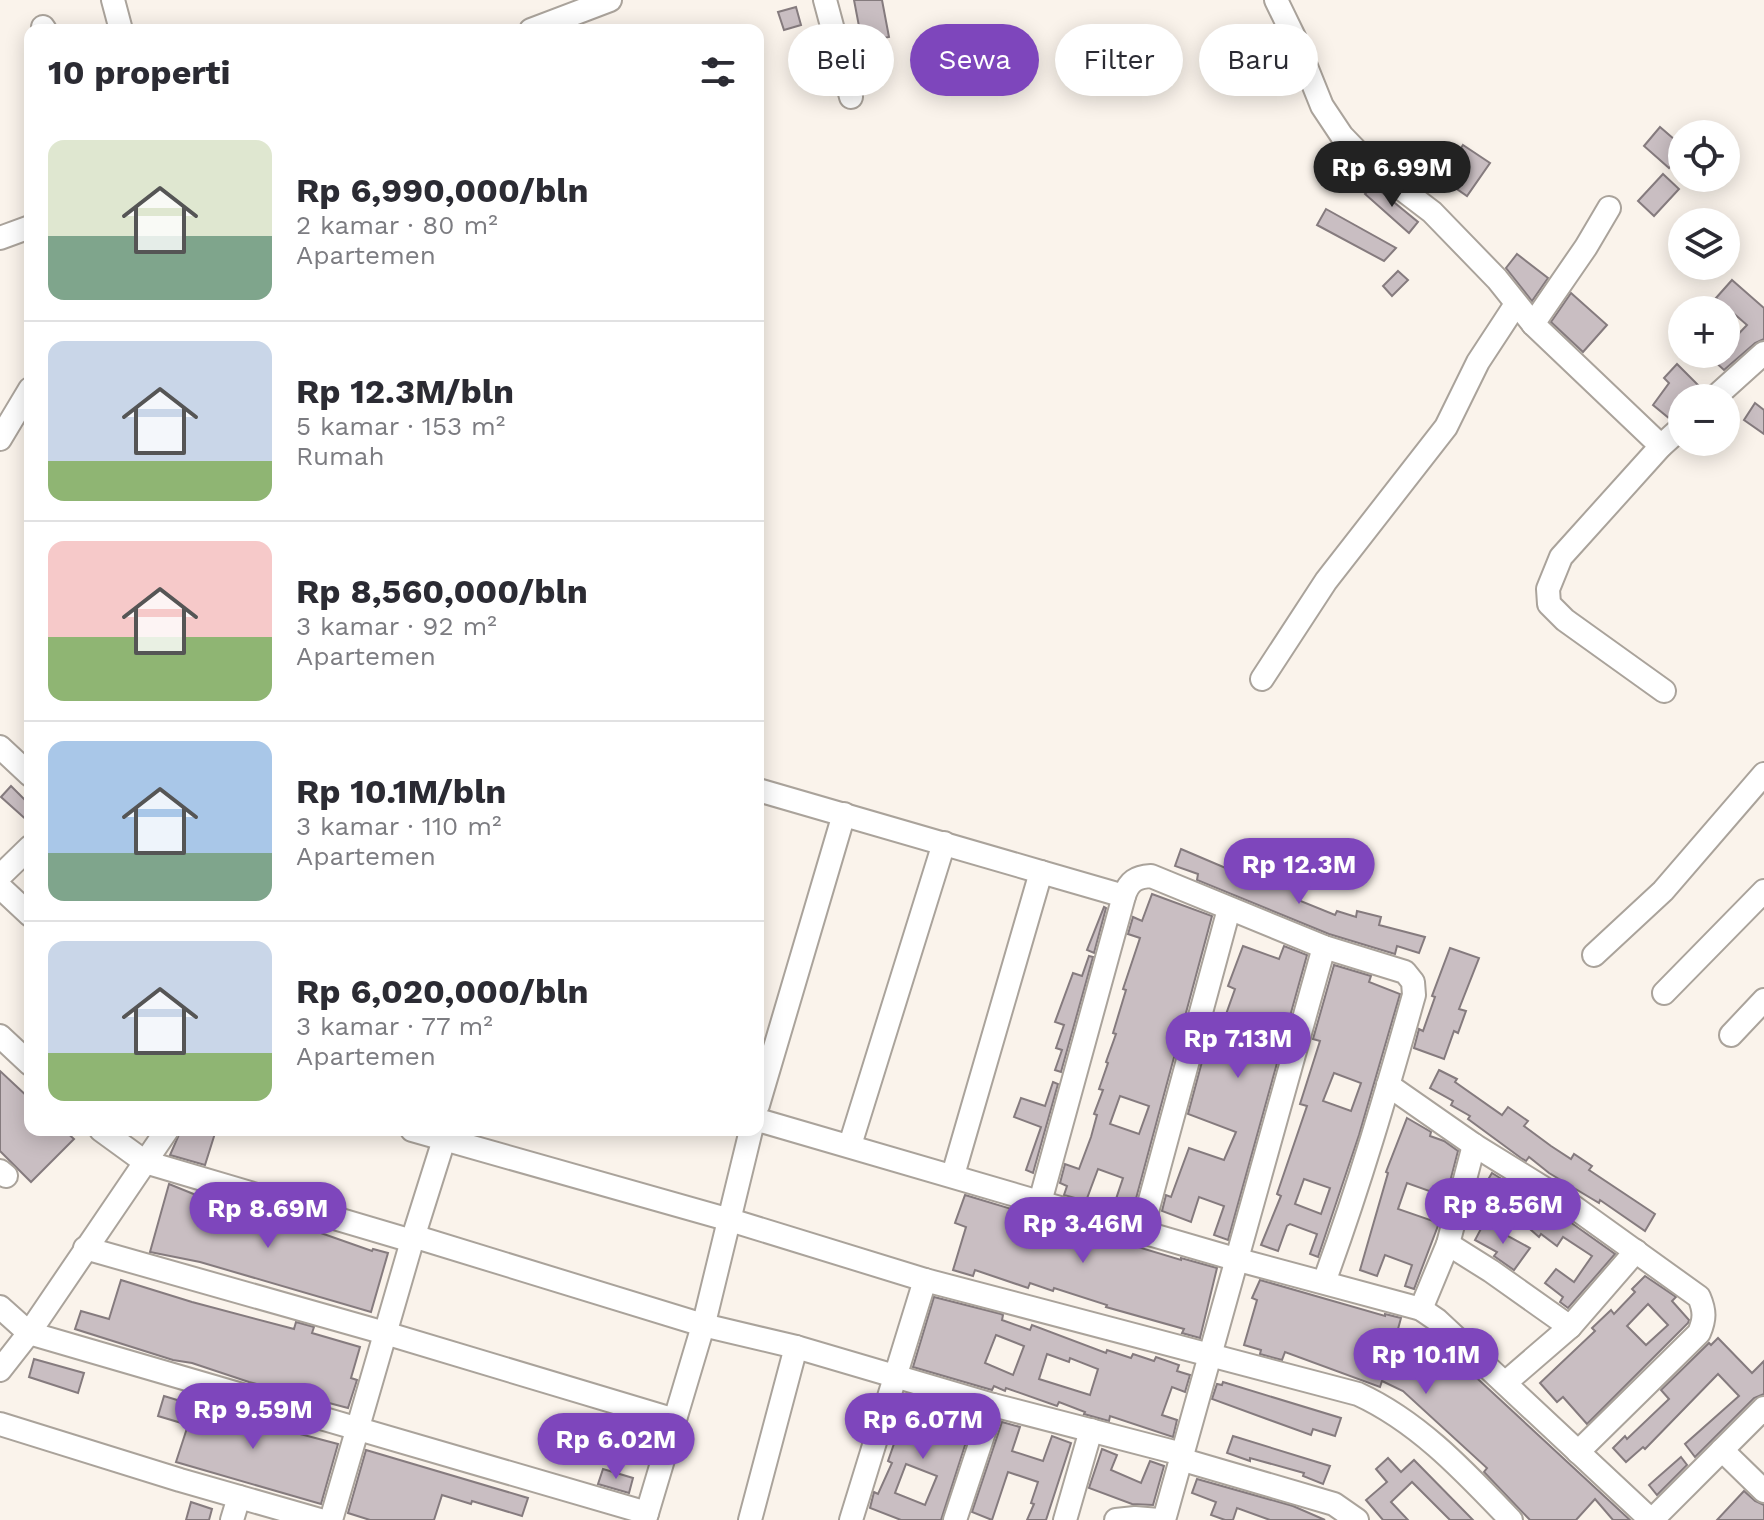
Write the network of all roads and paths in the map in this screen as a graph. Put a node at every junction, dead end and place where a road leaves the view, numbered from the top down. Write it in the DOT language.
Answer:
graph roads {
  1 [pos="113,0"];
  2 [pos="825,0"];
  3 [pos="1276,0"];
  4 [pos="599,2"];
  5 [pos="119,24"];
  6 [pos="546,24"];
  7 [pos="851,97"];
  8 [pos="1609,208"];
  9 [pos="24,229"];
  10 [pos="0,238"];
  11 [pos="1516,304"];
  12 [pos="1533,324"];
  13 [pos="1764,353"];
  14 [pos="1730,384"];
  15 [pos="24,399"];
  16 [pos="0,439"];
  17 [pos="1668,440"];
  18 [pos="1661,446"];
  19 [pos="1262,679"];
  20 [pos="1664,691"];
  21 [pos="0,747"];
  22 [pos="24,769"];
  23 [pos="1764,774"];
  24 [pos="764,792"];
  25 [pos="844,814"];
  26 [pos="944,843"];
  27 [pos="24,853"];
  28 [pos="1041,872"];
  29 [pos="0,876"];
  30 [pos="0,887"];
  31 [pos="1764,891"];
  32 [pos="1124,896"];
  33 [pos="24,909"];
  34 [pos="1229,909"];
  35 [pos="1324,947"];
  36 [pos="1594,955"];
  37 [pos="1664,993"];
  38 [pos="1764,1000"];
  39 [pos="1731,1035"];
  40 [pos="0,1036"];
  41 [pos="24,1058"];
  42 [pos="764,1085"];
  43 [pos="1388,1085"];
  44 [pos="764,1122"];
  45 [pos="108,1136"];
  46 [pos="163,1136"];
  47 [pos="446,1136"];
  48 [pos="750,1136"];
  49 [pos="850,1145"];
  50 [pos="1474,1145"];
  51 [pos="145,1162"];
  52 [pos="953,1175"];
  53 [pos="1040,1202"];
  54 [pos="730,1220"];
  55 [pos="1142,1230"];
  56 [pos="413,1239"];
  57 [pos="1448,1244"];
  58 [pos="85,1248"];
  59 [pos="1636,1251"];
  60 [pos="1235,1259"];
  61 [pos="925,1280"];
  62 [pos="1324,1282"];
  63 [pos="0,1307"];
  64 [pos="1421,1309"];
  65 [pos="703,1325"];
  66 [pos="1570,1327"];
  67 [pos="29,1333"];
  68 [pos="385,1333"];
  69 [pos="796,1347"];
  70 [pos="1209,1354"];
  71 [pos="0,1370"];
  72 [pos="893,1377"];
  73 [pos="1505,1383"];
  74 [pos="993,1405"];
  75 [pos="1764,1408"];
  76 [pos="675,1420"];
  77 [pos="0,1424"];
  78 [pos="357,1430"];
  79 [pos="1091,1430"];
  80 [pos="1722,1450"];
  81 [pos="1578,1452"];
  82 [pos="1181,1457"];
  83 [pos="1764,1491"];
  84 [pos="239,1497"];
  85 [pos="646,1516"];
  86 [pos="232,1520"];
  87 [pos="320,1520"];
  88 [pos="331,1520"];
  89 [pos="750,1520"];
  90 [pos="851,1520"];
  91 [pos="955,1520"];
  92 [pos="1065,1520"];
  93 [pos="1116,1520"];
  94 [pos="1162,1520"];
  95 [pos="1357,1520"];
  96 [pos="1511,1520"];
  97 [pos="1651,1520"];
  1 -- 5 [label="street"];
  2 -- 7 [label="street"];
  3 -- 11 [label="street"];
  4 -- 6 [label="street"];
  8 -- 12 [label="street"];
  9 -- 10 [label="street"];
  11 -- 12 [label="street"];
  11 -- 19 [label="street"];
  12 -- 18 [label="street"];
  13 -- 14 [label="street"];
  15 -- 16 [label="street"];
  17 -- 18 [label="street"];
  18 -- 20 [label="street"];
  21 -- 22 [label="street"];
  23 -- 36 [label="street"];
  24 -- 25 [label="street"];
  25 -- 26 [label="street"];
  25 -- 42 [label="street"];
  26 -- 28 [label="street"];
  26 -- 49 [label="street"];
  27 -- 29 [label="street"];
  28 -- 32 [label="street"];
  28 -- 52 [label="street"];
  30 -- 33 [label="street"];
  31 -- 37 [label="street"];
  32 -- 34 [label="street"];
  32 -- 53 [label="street"];
  34 -- 35 [label="street"];
  34 -- 55 [label="street"];
  35 -- 43 [label="street"];
  35 -- 60 [label="street"];
  38 -- 39 [label="street"];
  40 -- 41 [label="street"];
  43 -- 50 [label="street"];
  43 -- 62 [label="street"];
  44 -- 49 [label="street"];
  45 -- 51 [label="street"];
  46 -- 51 [label="street"];
  47 -- 54 [label="street"];
  47 -- 56 [label="street"];
  48 -- 54 [label="street"];
  49 -- 52 [label="street"];
  50 -- 57 [label="street"];
  50 -- 59 [label="street"];
  51 -- 56 [label="street"];
  51 -- 58 [label="street"];
  52 -- 53 [label="street"];
  53 -- 55 [label="street"];
  54 -- 61 [label="street"];
  54 -- 65 [label="street"];
  55 -- 60 [label="street"];
  56 -- 65 [label="street"];
  56 -- 68 [label="street"];
  57 -- 64 [label="street"];
  57 -- 66 [label="street"];
  58 -- 67 [label="street"];
  58 -- 68 [label="street"];
  59 -- 66 [label="street"];
  59 -- 81 [label="street"];
  60 -- 62 [label="street"];
  60 -- 70 [label="street"];
  61 -- 70 [label="street"];
  61 -- 72 [label="street"];
  62 -- 64 [label="street"];
  63 -- 67 [label="street"];
  64 -- 73 [label="street"];
  65 -- 69 [label="street"];
  65 -- 76 [label="street"];
  66 -- 73 [label="street"];
  67 -- 71 [label="street"];
  67 -- 78 [label="street"];
  68 -- 76 [label="street"];
  68 -- 78 [label="street"];
  69 -- 72 [label="street"];
  69 -- 89 [label="street"];
  70 -- 82 [label="street"];
  70 -- 96 [label="street"];
  72 -- 74 [label="street"];
  72 -- 90 [label="street"];
  73 -- 81 [label="street"];
  74 -- 79 [label="street"];
  74 -- 91 [label="street"];
  75 -- 80 [label="street"];
  76 -- 85 [label="street"];
  77 -- 84 [label="street"];
  78 -- 85 [label="street"];
  78 -- 88 [label="street"];
  79 -- 82 [label="street"];
  79 -- 92 [label="street"];
  80 -- 83 [label="street"];
  80 -- 97 [label="street"];
  81 -- 97 [label="street"];
  82 -- 94 [label="street"];
  82 -- 95 [label="street"];
  84 -- 86 [label="street"];
  84 -- 87 [label="street"];
  93 -- 94 [label="street"];
}
